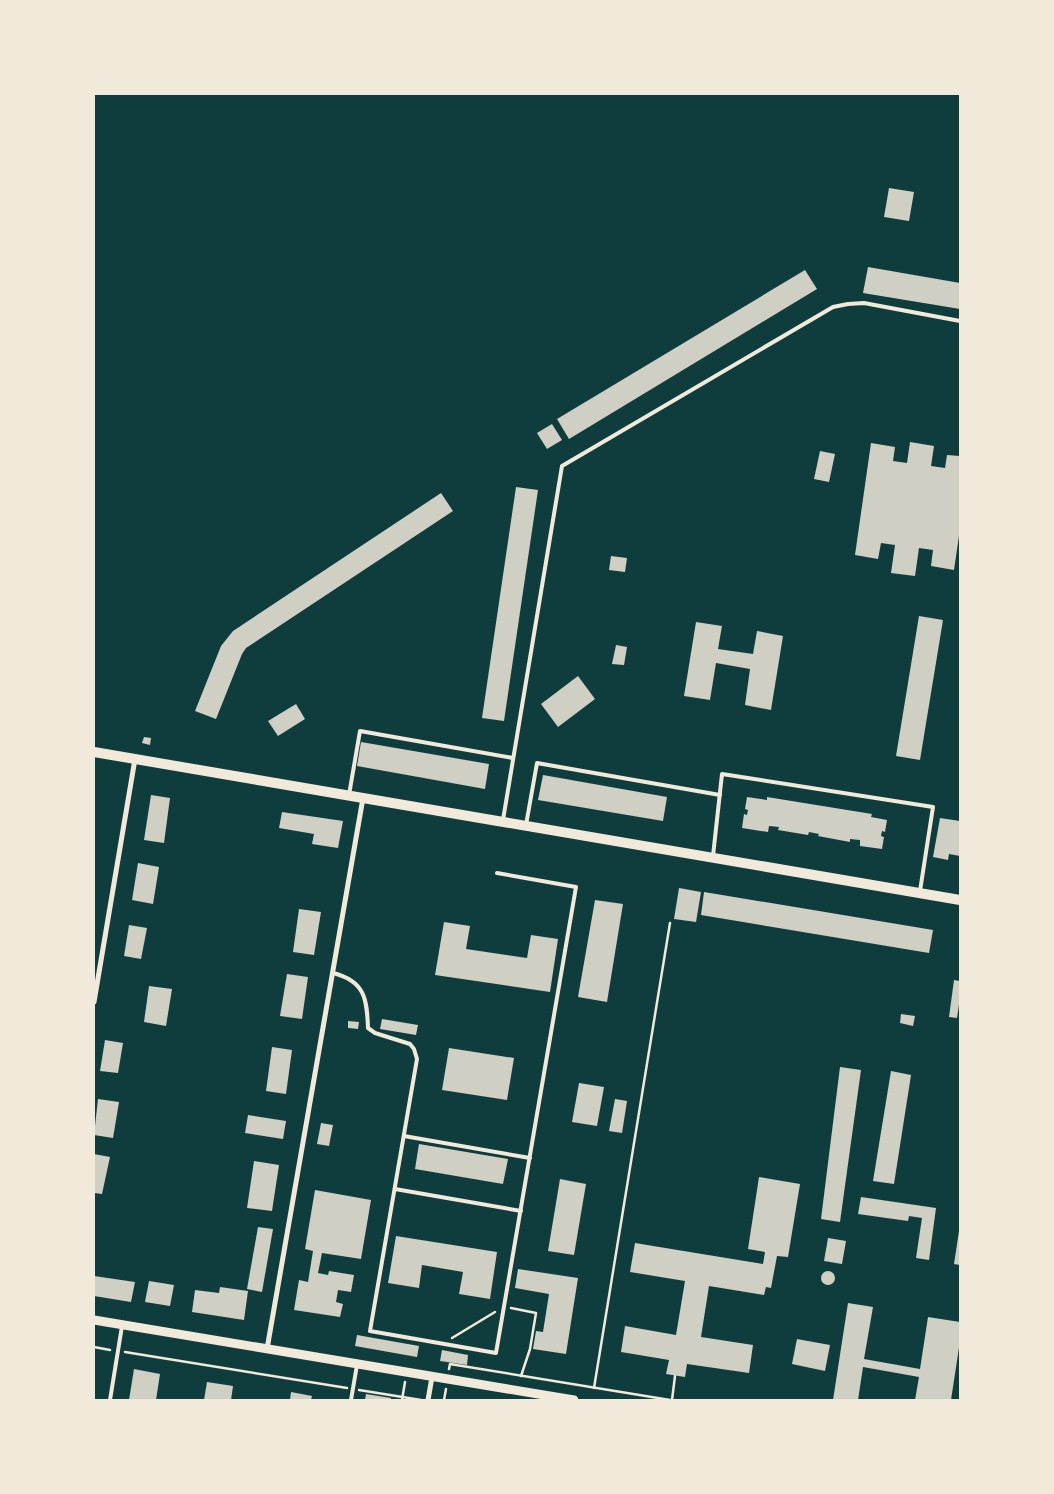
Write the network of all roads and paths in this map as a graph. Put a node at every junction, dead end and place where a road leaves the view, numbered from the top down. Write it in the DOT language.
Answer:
graph roads {
  1 [pos="960,321"];
  2 [pos="94,752"];
  3 [pos="513,758"];
  4 [pos="135,760"];
  5 [pos="720,795"];
  6 [pos="348,796"];
  7 [pos="363,798"];
  8 [pos="503,822"];
  9 [pos="526,826"];
  10 [pos="712,858"];
  11 [pos="497,873"];
  12 [pos="919,893"];
  13 [pos="960,900"];
  14 [pos="670,923"];
  15 [pos="333,973"];
  16 [pos="94,1002"];
  17 [pos="404,1136"];
  18 [pos="530,1158"];
  19 [pos="394,1189"];
  20 [pos="521,1211"];
  21 [pos="94,1320"];
  22 [pos="122,1324"];
  23 [pos="94,1347"];
  24 [pos="267,1349"];
  25 [pos="118,1351"];
  26 [pos="357,1364"];
  27 [pos="450,1364"];
  28 [pos="407,1372"];
  29 [pos="675,1376"];
  30 [pos="432,1377"];
  31 [pos="594,1388"];
  32 [pos="353,1389"];
  33 [pos="403,1399"];
  34 [pos="110,1400"];
  35 [pos="352,1400"];
  36 [pos="424,1400"];
  37 [pos="428,1400"];
  38 [pos="574,1400"];
  39 [pos="671,1400"];
  1 -- 3 [label="lane"];
  2 -- 4 [label="main road"];
  3 -- 6 [label="lane"];
  3 -- 8 [label="lane"];
  4 -- 6 [label="main road"];
  4 -- 16 [label="street"];
  5 -- 9 [label="lane"];
  5 -- 10 [label="lane"];
  5 -- 12 [label="lane"];
  6 -- 7 [label="main road"];
  7 -- 8 [label="main road"];
  7 -- 15 [label="street"];
  8 -- 9 [label="main road"];
  9 -- 10 [label="main road"];
  10 -- 12 [label="main road"];
  11 -- 18 [label="lane"];
  12 -- 13 [label="main road"];
  14 -- 31 [label="path"];
  15 -- 17 [label="lane"];
  15 -- 24 [label="street"];
  17 -- 18 [label="lane"];
  17 -- 19 [label="lane"];
  18 -- 20 [label="lane"];
  19 -- 20 [label="lane"];
  19 -- 20 [label="lane"];
  21 -- 22 [label="street"];
  22 -- 24 [label="street"];
  22 -- 25 [label="lane"];
  23 -- 25 [label="path"];
  24 -- 26 [label="street"];
  25 -- 32 [label="path"];
  25 -- 34 [label="lane"];
  26 -- 28 [label="street"];
  26 -- 32 [label="lane"];
  27 -- 31 [label="path"];
  28 -- 30 [label="street"];
  28 -- 33 [label="path"];
  29 -- 39 [label="path"];
  30 -- 37 [label="street"];
  30 -- 38 [label="street"];
  31 -- 39 [label="path"];
  32 -- 33 [label="path"];
  32 -- 35 [label="lane"];
  33 -- 36 [label="path"];
}
